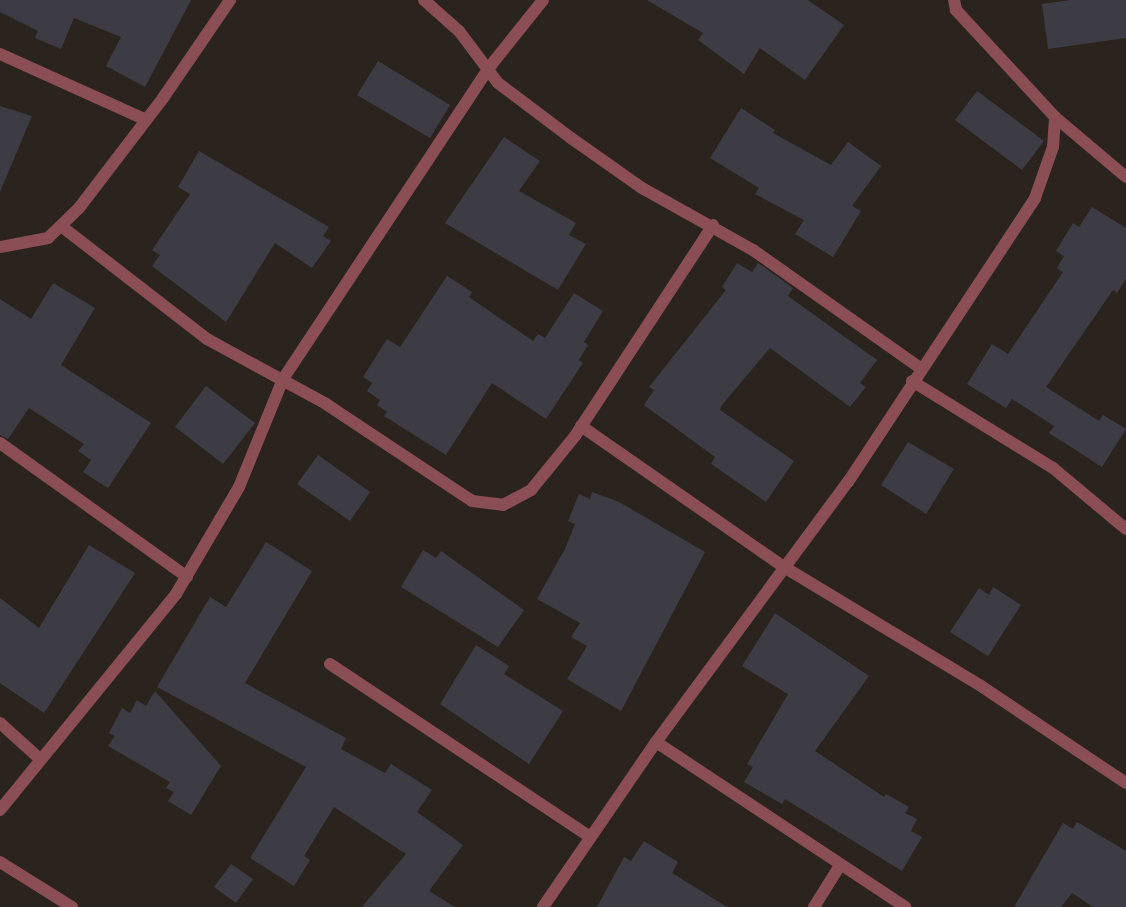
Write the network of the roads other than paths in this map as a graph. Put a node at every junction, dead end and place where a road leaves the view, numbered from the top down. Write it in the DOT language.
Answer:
graph roads {
  1 [pos="230,0"];
  2 [pos="424,0"];
  3 [pos="543,0"];
  4 [pos="958,3"];
  5 [pos="0,54"];
  6 [pos="488,69"];
  7 [pos="1054,117"];
  8 [pos="146,120"];
  9 [pos="1126,177"];
  10 [pos="713,225"];
  11 [pos="61,226"];
  12 [pos="0,247"];
  13 [pos="920,368"];
  14 [pos="282,379"];
  15 [pos="912,381"];
  16 [pos="581,426"];
  17 [pos="0,442"];
  18 [pos="1126,529"];
  19 [pos="784,566"];
  20 [pos="187,577"];
  21 [pos="330,664"];
  22 [pos="0,723"];
  23 [pos="656,742"];
  24 [pos="40,760"];
  25 [pos="1126,783"];
  26 [pos="0,810"];
  27 [pos="590,837"];
  28 [pos="0,862"];
  29 [pos="839,867"];
  30 [pos="72,907"];
  31 [pos="543,907"];
  32 [pos="814,907"];
  33 [pos="904,907"];
  1 -- 8 [label="street"];
  2 -- 6 [label="street"];
  3 -- 6 [label="street"];
  4 -- 7 [label="street"];
  5 -- 8 [label="street"];
  6 -- 10 [label="street"];
  6 -- 14 [label="street"];
  7 -- 9 [label="street"];
  7 -- 13 [label="street"];
  8 -- 11 [label="street"];
  10 -- 13 [label="street"];
  10 -- 16 [label="street"];
  11 -- 12 [label="street"];
  11 -- 14 [label="street"];
  13 -- 15 [label="street"];
  14 -- 16 [label="street"];
  14 -- 20 [label="street"];
  15 -- 18 [label="street"];
  15 -- 19 [label="street"];
  16 -- 19 [label="street"];
  17 -- 20 [label="street"];
  19 -- 23 [label="street"];
  19 -- 25 [label="street"];
  20 -- 24 [label="street"];
  21 -- 27 [label="street"];
  22 -- 24 [label="street"];
  23 -- 27 [label="street"];
  23 -- 29 [label="street"];
  24 -- 26 [label="street"];
  27 -- 31 [label="street"];
  28 -- 30 [label="street"];
  29 -- 32 [label="street"];
  29 -- 33 [label="street"];
}
